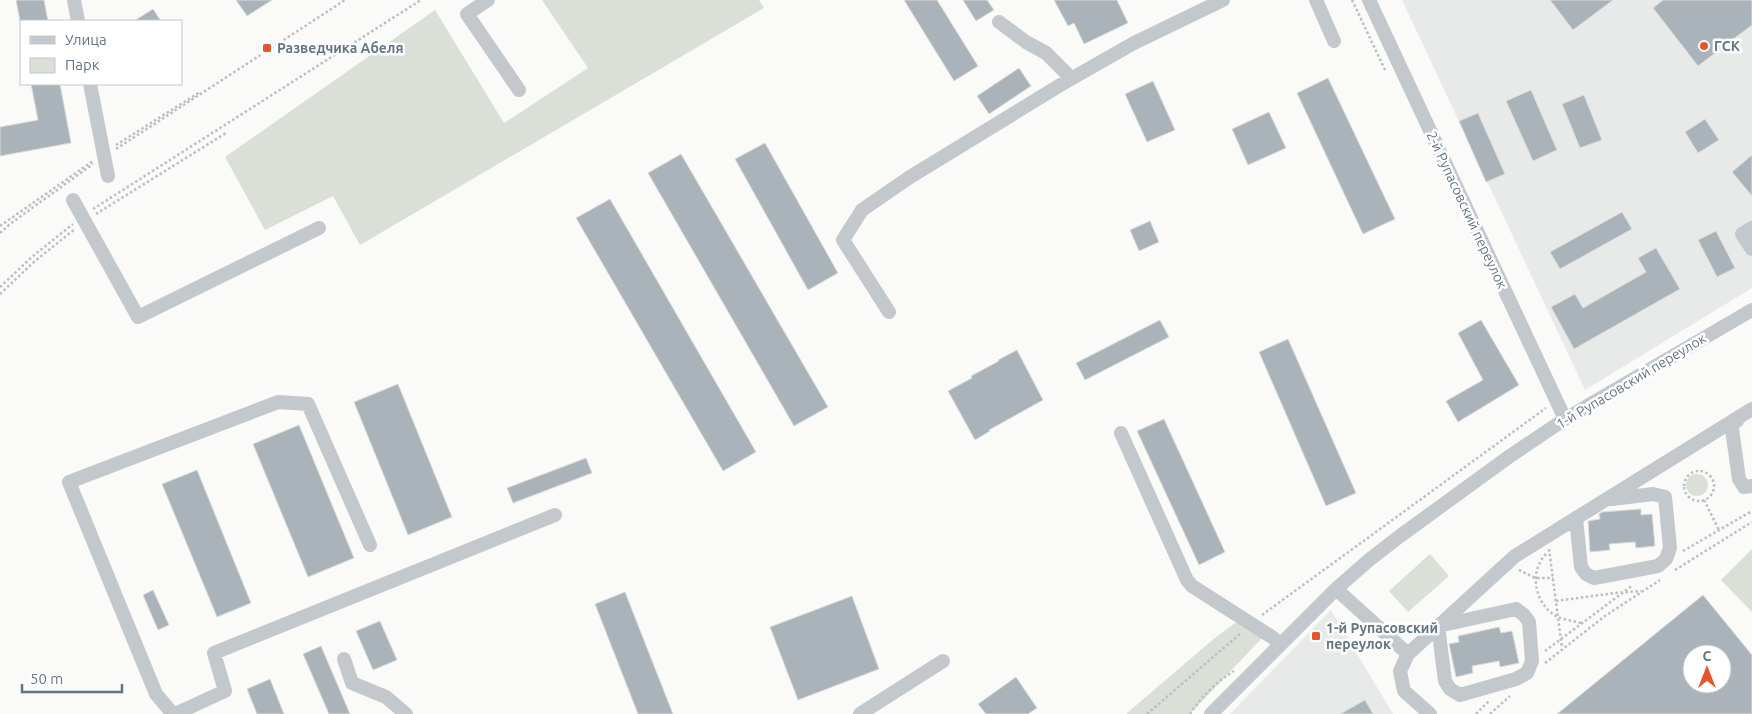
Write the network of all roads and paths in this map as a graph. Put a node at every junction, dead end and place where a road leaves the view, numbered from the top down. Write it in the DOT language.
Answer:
graph roads {
  1 [pos="74,0"];
  2 [pos="345,0"];
  3 [pos="421,0"];
  4 [pos="488,0"];
  5 [pos="1223,0"];
  6 [pos="1316,0"];
  7 [pos="1352,0"];
  8 [pos="1369,0"];
  9 [pos="78,20"];
  10 [pos="999,22"];
  11 [pos="1334,41"];
  12 [pos="1387,74"];
  13 [pos="1071,78"];
  14 [pos="90,85"];
  15 [pos="519,90"];
  16 [pos="226,133"];
  17 [pos="104,157"];
  18 [pos="108,176"];
  19 [pos="73,200"];
  20 [pos="84,219"];
  21 [pos="319,228"];
  22 [pos="1752,228"];
  23 [pos="0,233"];
  24 [pos="1752,249"];
  25 [pos="0,287"];
  26 [pos="0,294"];
  27 [pos="1752,310"];
  28 [pos="889,312"];
  29 [pos="1548,407"];
  30 [pos="1752,409"];
  31 [pos="1752,418"];
  32 [pos="1565,419"];
  33 [pos="1731,422"];
  34 [pos="1121,433"];
  35 [pos="1752,486"];
  36 [pos="1607,499"];
  37 [pos="1704,500"];
  38 [pos="1752,511"];
  39 [pos="555,515"];
  40 [pos="1576,518"];
  41 [pos="1752,522"];
  42 [pos="1719,530"];
  43 [pos="1548,536"];
  44 [pos="370,546"];
  45 [pos="1550,550"];
  46 [pos="1681,552"];
  47 [pos="1509,561"];
  48 [pos="1672,572"];
  49 [pos="1665,577"];
  50 [pos="1535,578"];
  51 [pos="1553,578"];
  52 [pos="1637,582"];
  53 [pos="1336,588"];
  54 [pos="1642,591"];
  55 [pos="1624,592"];
  56 [pos="1556,602"];
  57 [pos="1558,617"];
  58 [pos="1581,623"];
  59 [pos="1251,624"];
  60 [pos="1438,626"];
  61 [pos="1561,638"];
  62 [pos="1280,644"];
  63 [pos="1562,648"];
  64 [pos="1408,654"];
  65 [pos="344,659"];
  66 [pos="943,661"];
  67 [pos="1536,664"];
  68 [pos="1512,694"];
  69 [pos="1493,698"];
  70 [pos="174,714"];
  71 [pos="406,714"];
  72 [pos="860,714"];
  73 [pos="1147,714"];
  74 [pos="1211,714"];
  75 [pos="1430,714"];
  76 [pos="1476,714"];
  77 [pos="1490,714"];
  1 -- 9 [label="street"];
  2 -- 17 [label="path"];
  3 -- 20 [label="path"];
  4 -- 15 [label="street"];
  5 -- 13 [label="street"];
  6 -- 11 [label="street"];
  7 -- 12 [label="path"];
  8 -- 32 [label="street, 2-й Рупасовский переулок"];
  10 -- 13 [label="street"];
  13 -- 28 [label="street"];
  14 -- 17 [label="street"];
  16 -- 20 [label="path"];
  17 -- 18 [label="street"];
  17 -- 23 [label="path"];
  19 -- 20 [label="street"];
  20 -- 21 [label="street"];
  20 -- 25 [label="path"];
  20 -- 26 [label="path"];
  22 -- 24 [label="street"];
  27 -- 32 [label="street, 1-й Рупасовский переулок"];
  29 -- 59 [label="path"];
  30 -- 33 [label="street"];
  31 -- 33 [label="street"];
  32 -- 53 [label="street, 1-й Рупасовский переулок"];
  33 -- 35 [label="street"];
  33 -- 36 [label="street"];
  34 -- 59 [label="street"];
  36 -- 40 [label="street"];
  36 -- 40 [label="street"];
  37 -- 37 [label="path"];
  37 -- 42 [label="path"];
  38 -- 42 [label="path"];
  39 -- 70 [label="street"];
  40 -- 43 [label="street"];
  41 -- 48 [label="path"];
  42 -- 46 [label="path"];
  43 -- 45 [label="path"];
  43 -- 47 [label="street"];
  44 -- 70 [label="street"];
  45 -- 50 [label="path"];
  45 -- 51 [label="path"];
  47 -- 50 [label="path"];
  47 -- 60 [label="street"];
  49 -- 54 [label="path"];
  50 -- 51 [label="path"];
  50 -- 57 [label="path"];
  51 -- 56 [label="path"];
  52 -- 55 [label="path"];
  53 -- 62 [label="street, 1-й Рупасовский переулок"];
  53 -- 64 [label="street"];
  54 -- 55 [label="path"];
  54 -- 63 [label="path"];
  55 -- 56 [label="path"];
  55 -- 58 [label="path"];
  56 -- 57 [label="path"];
  57 -- 58 [label="path"];
  57 -- 61 [label="path"];
  58 -- 61 [label="path"];
  59 -- 62 [label="street"];
  59 -- 73 [label="path"];
  60 -- 64 [label="street"];
  60 -- 67 [label="street"];
  60 -- 67 [label="street"];
  61 -- 63 [label="path"];
  61 -- 67 [label="path"];
  62 -- 74 [label="street, 1-й Рупасовский переулок"];
  63 -- 67 [label="path"];
  64 -- 75 [label="street"];
  65 -- 71 [label="street"];
  66 -- 72 [label="street"];
  68 -- 77 [label="path"];
  69 -- 76 [label="path"];
}
